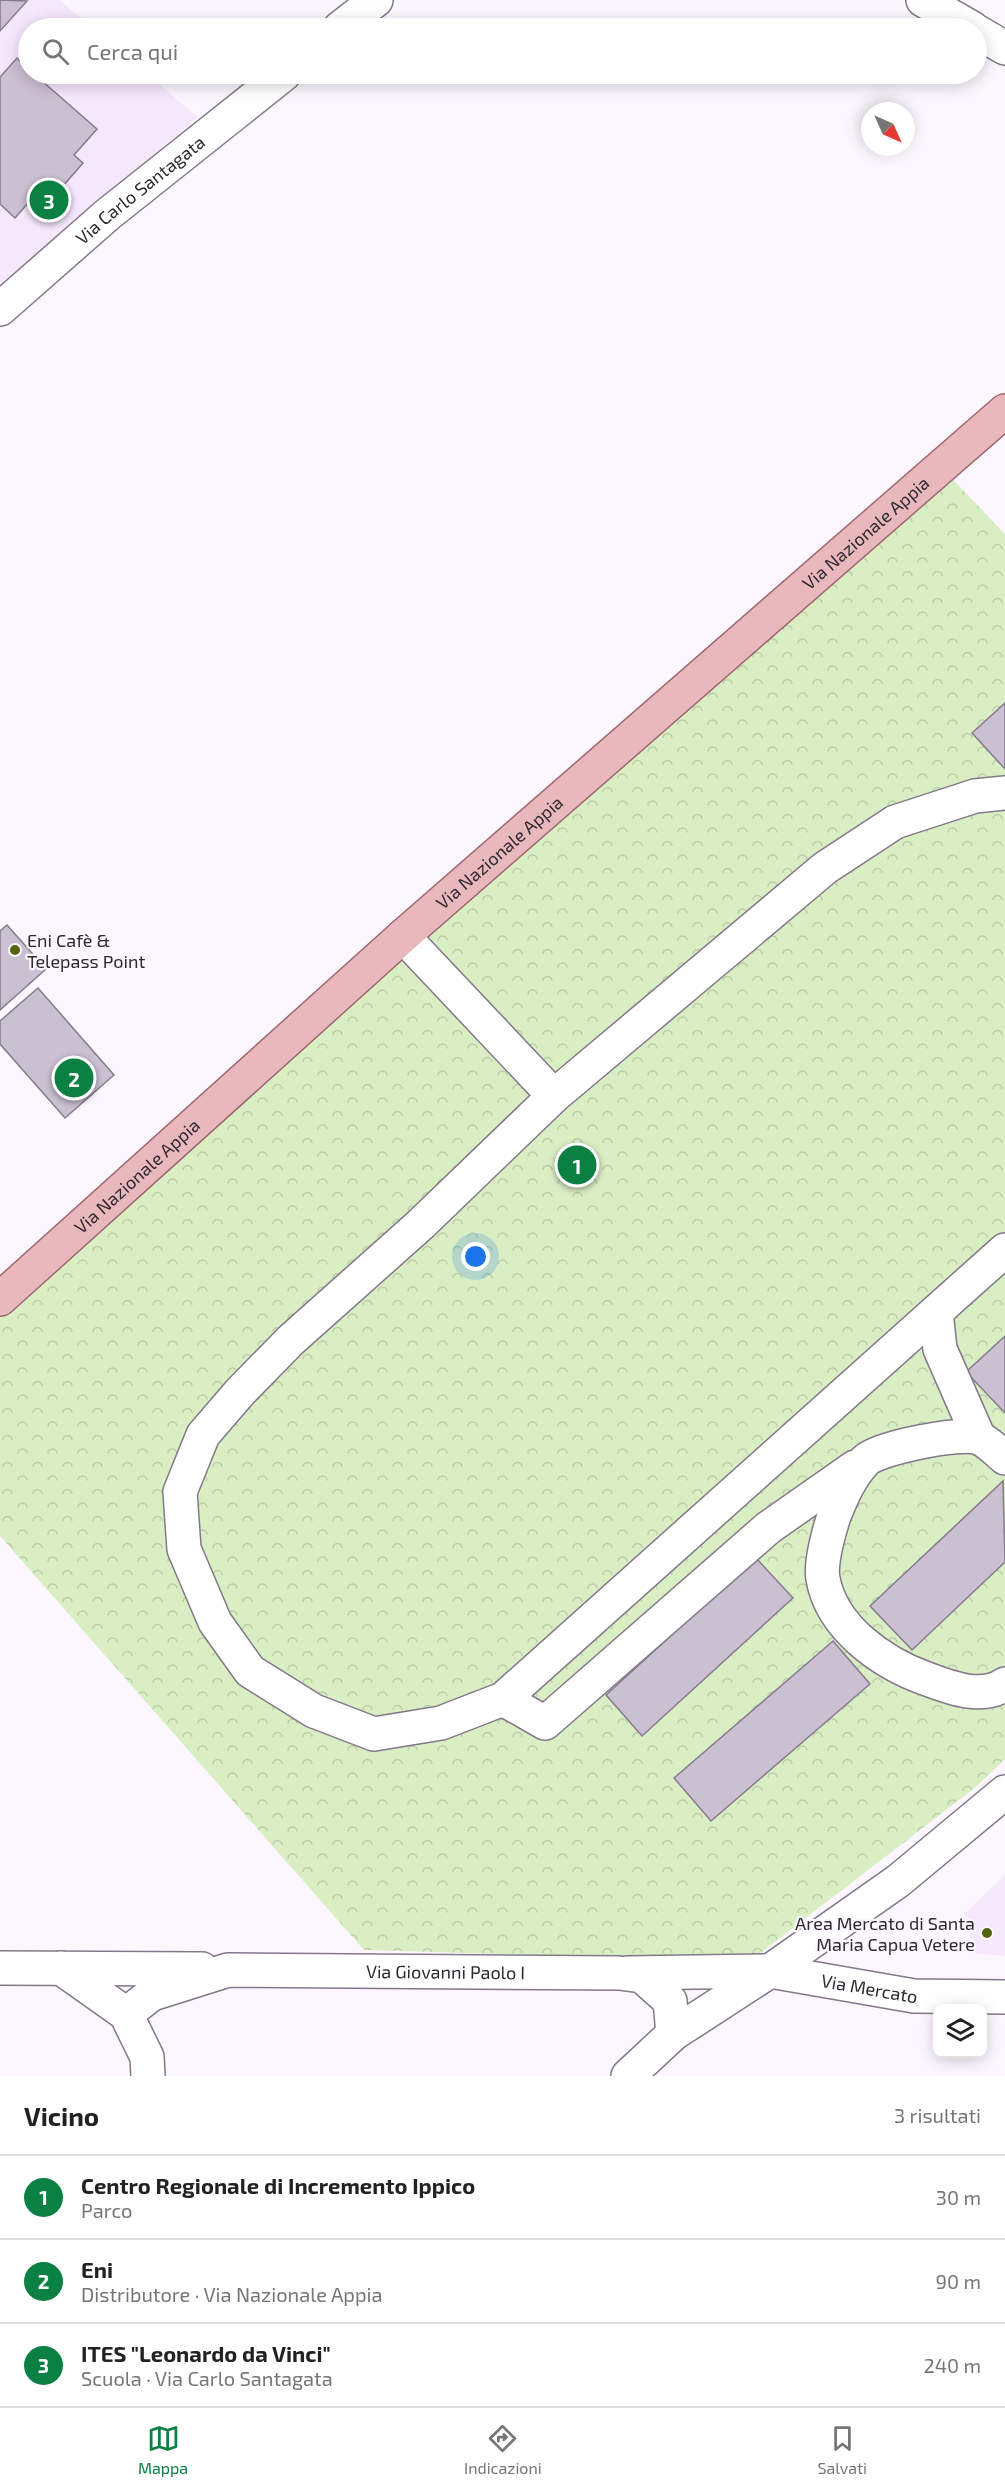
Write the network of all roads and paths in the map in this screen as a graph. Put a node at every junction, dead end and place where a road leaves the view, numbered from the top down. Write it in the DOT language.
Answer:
graph roads {
  1 [pos="376,0"];
  2 [pos="923,0"];
  3 [pos="353,18"];
  4 [pos="954,18"];
  5 [pos="987,37"];
  6 [pos="1005,48"];
  7 [pos="271,84"];
  8 [pos="0,309"];
  9 [pos="1000,425"];
  10 [pos="1005,794"];
  11 [pos="403,936"];
  12 [pos="555,1096"];
  13 [pos="1005,1250"];
  14 [pos="0,1299"];
  15 [pos="936,1312"];
  16 [pos="979,1438"];
  17 [pos="1005,1458"];
  18 [pos="866,1459"];
  19 [pos="1005,1684"];
  20 [pos="503,1699"];
  21 [pos="1005,1792"];
  22 [pos="0,1968"];
  23 [pos="62,1968"];
  24 [pos="228,1970"];
  25 [pos="770,1971"];
  26 [pos="619,1973"];
  27 [pos="1005,1997"];
  28 [pos="126,2014"];
  29 [pos="673,2034"];
  30 [pos="148,2076"];
  31 [pos="628,2076"];
  1 -- 3 [label="street"];
  2 -- 4 [label="street"];
  5 -- 6 [label="street"];
  7 -- 8 [label="street, Via Carlo Santagata"];
  9 -- 11 [label="main road, Via Nazionale Appia"];
  10 -- 12 [label="street"];
  11 -- 12 [label="street"];
  11 -- 14 [label="main road, Via Nazionale Appia"];
  12 -- 20 [label="street"];
  13 -- 15 [label="street"];
  15 -- 16 [label="street"];
  15 -- 20 [label="street"];
  16 -- 17 [label="street"];
  16 -- 18 [label="street"];
  18 -- 19 [label="street"];
  18 -- 20 [label="street"];
  21 -- 25 [label="street"];
  22 -- 23 [label="street"];
  23 -- 24 [label="street"];
  23 -- 28 [label="street"];
  24 -- 26 [label="street, Via Giovanni Paolo I"];
  24 -- 28 [label="street, Via Giovanni Paolo I"];
  25 -- 26 [label="street, Via Mercato"];
  25 -- 27 [label="street, Via Mercato"];
  25 -- 29 [label="street"];
  26 -- 29 [label="street, Via Giovanni Paolo I"];
  28 -- 30 [label="street"];
  29 -- 31 [label="street"];
}
